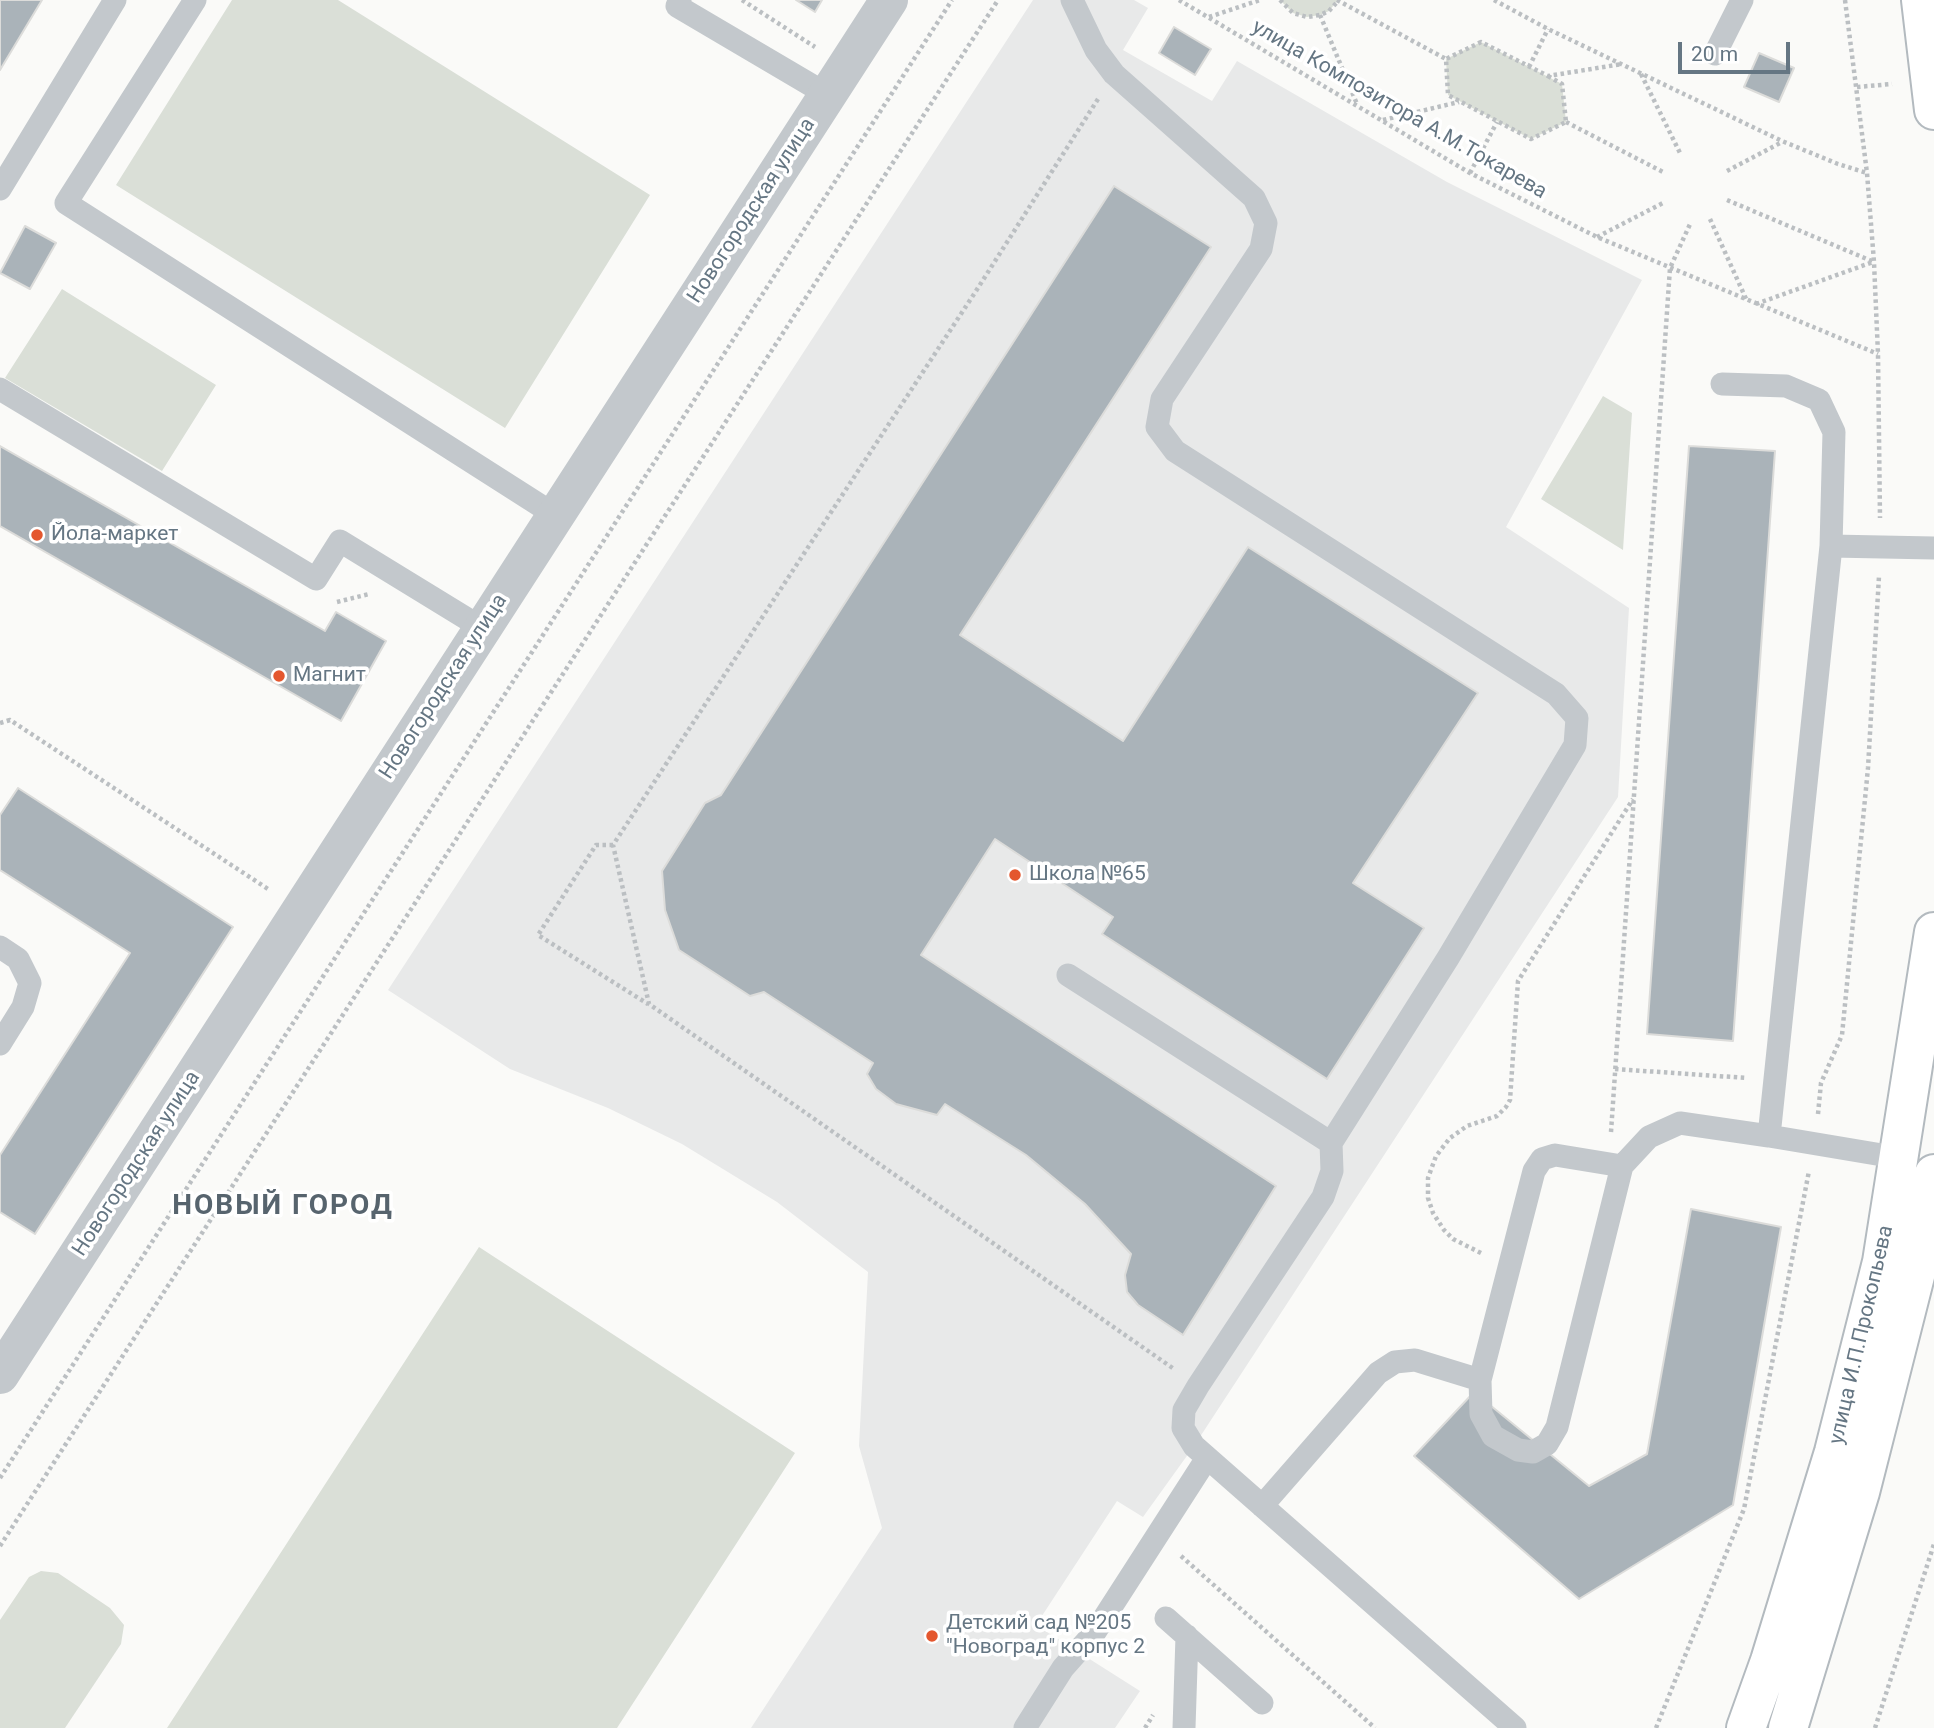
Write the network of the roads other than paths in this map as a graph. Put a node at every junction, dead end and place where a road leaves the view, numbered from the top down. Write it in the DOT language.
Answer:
graph roads {
  1 [pos="115,0"];
  2 [pos="195,0"];
  3 [pos="680,0"];
  4 [pos="889,0"];
  5 [pos="1072,0"];
  6 [pos="1742,0"];
  7 [pos="1921,0"];
  8 [pos="1715,54"];
  9 [pos="828,95"];
  10 [pos="1934,110"];
  11 [pos="0,189"];
  12 [pos="1722,384"];
  13 [pos="0,389"];
  14 [pos="555,515"];
  15 [pos="1831,546"];
  16 [pos="1934,548"];
  17 [pos="482,628"];
  18 [pos="1934,932"];
  19 [pos="0,947"];
  20 [pos="1068,975"];
  21 [pos="0,1044"];
  22 [pos="1769,1136"];
  23 [pos="1331,1143"];
  24 [pos="1917,1161"];
  25 [pos="1615,1165"];
  26 [pos="1934,1174"];
  27 [pos="1911,1267"];
  28 [pos="7,1351"];
  29 [pos="1480,1380"];
  30 [pos="1207,1458"];
  31 [pos="1262,1506"];
  32 [pos="1166,1618"];
  33 [pos="1187,1636"];
  34 [pos="1262,1703"];
  35 [pos="1025,1728"];
  36 [pos="1184,1728"];
  37 [pos="1515,1728"];
  38 [pos="1746,1728"];
  39 [pos="1788,1728"];
  1 -- 11 [label="lane"];
  2 -- 14 [label="lane"];
  3 -- 9 [label="lane"];
  4 -- 9 [label="street, Новогородская улица"];
  5 -- 23 [label="lane"];
  6 -- 8 [label="lane"];
  7 -- 10 [label="street"];
  9 -- 14 [label="street, Новогородская улица"];
  12 -- 15 [label="lane"];
  13 -- 17 [label="lane"];
  14 -- 17 [label="street, Новогородская улица"];
  15 -- 16 [label="lane"];
  15 -- 22 [label="lane"];
  17 -- 28 [label="street, Новогородская улица"];
  18 -- 24 [label="street, улица И.П.Прокопьева"];
  19 -- 21 [label="lane"];
  20 -- 23 [label="lane"];
  22 -- 24 [label="lane"];
  22 -- 25 [label="lane"];
  23 -- 30 [label="lane"];
  24 -- 27 [label="street, улица И.П.Прокопьева"];
  25 -- 29 [label="lane"];
  25 -- 29 [label="lane"];
  26 -- 27 [label="street, улица И.П.Прокопьева"];
  27 -- 38 [label="street, улица И.П.Прокопьева"];
  27 -- 39 [label="street, улица И.П.Прокопьева"];
  29 -- 31 [label="lane"];
  30 -- 31 [label="lane"];
  30 -- 35 [label="lane"];
  31 -- 37 [label="lane"];
  32 -- 33 [label="lane"];
  33 -- 34 [label="lane"];
  33 -- 36 [label="lane"];
}
